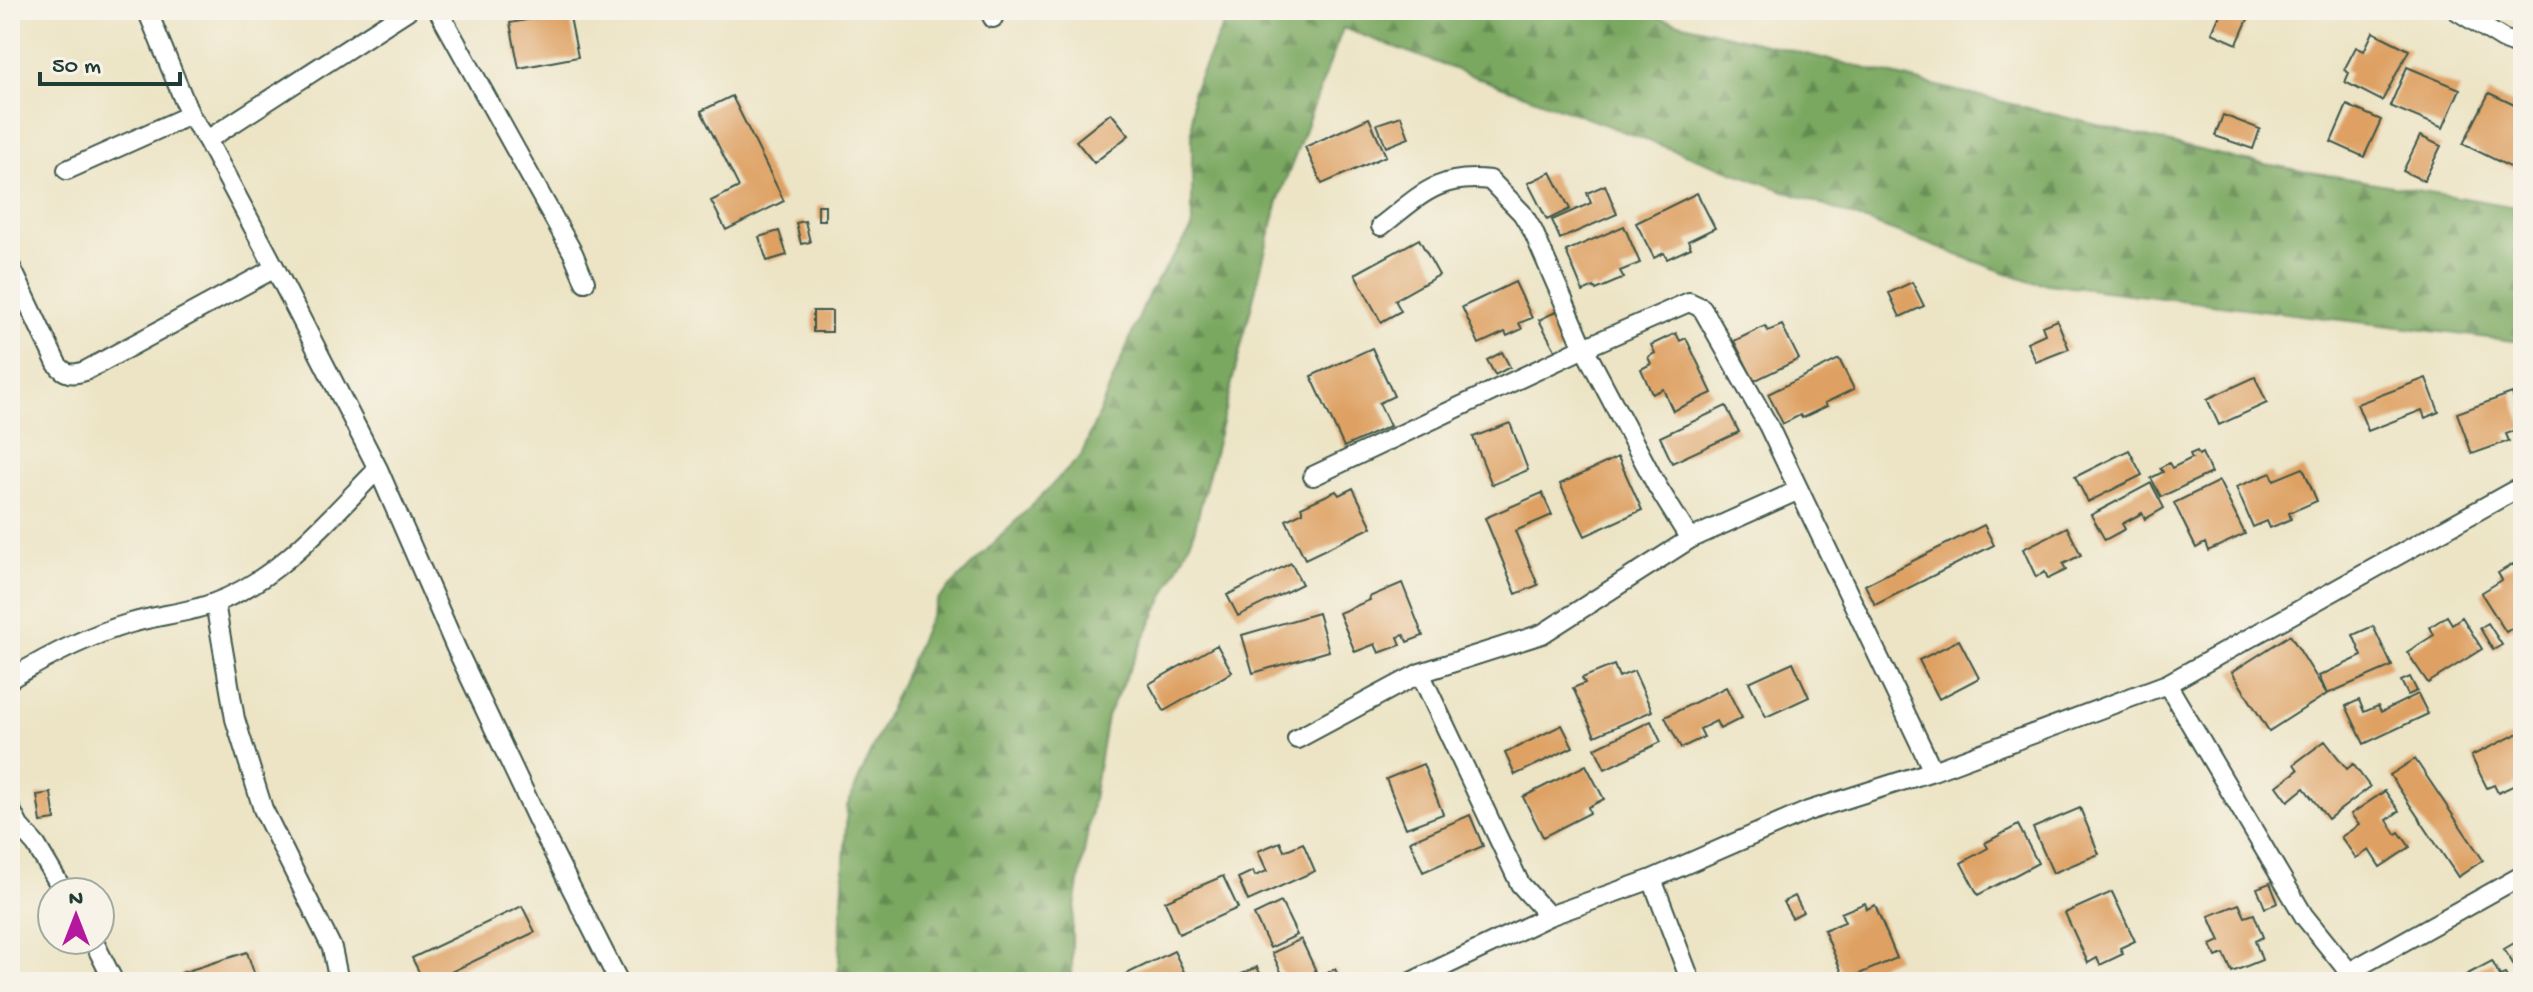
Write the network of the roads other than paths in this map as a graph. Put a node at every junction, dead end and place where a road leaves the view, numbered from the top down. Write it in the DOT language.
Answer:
graph roads {
  1 [pos="147,10"];
  2 [pos="408,10"];
  3 [pos="438,10"];
  4 [pos="2456,10"];
  5 [pos="2523,48"];
  6 [pos="190,115"];
  7 [pos="207,140"];
  8 [pos="67,170"];
  9 [pos="1381,226"];
  10 [pos="11,268"];
  11 [pos="275,268"];
  12 [pos="585,282"];
  13 [pos="1584,348"];
  14 [pos="378,469"];
  15 [pos="1313,476"];
  16 [pos="1799,490"];
  17 [pos="2513,491"];
  18 [pos="1690,539"];
  19 [pos="215,603"];
  20 [pos="1420,673"];
  21 [pos="10,679"];
  22 [pos="2167,684"];
  23 [pos="1297,739"];
  24 [pos="1933,771"];
  25 [pos="10,808"];
  26 [pos="14,832"];
  27 [pos="2523,875"];
  28 [pos="54,876"];
  29 [pos="1652,879"];
  30 [pos="1549,916"];
  31 [pos="101,956"];
  32 [pos="2347,977"];
  33 [pos="114,982"];
  34 [pos="339,982"];
  35 [pos="619,982"];
  36 [pos="1411,982"];
  37 [pos="1691,982"];
  1 -- 6 [label="street"];
  2 -- 7 [label="street"];
  3 -- 12 [label="street"];
  4 -- 5 [label="street"];
  6 -- 7 [label="street"];
  6 -- 8 [label="street"];
  7 -- 11 [label="street"];
  9 -- 13 [label="street"];
  10 -- 11 [label="street"];
  11 -- 14 [label="street"];
  13 -- 15 [label="street"];
  13 -- 16 [label="street"];
  13 -- 18 [label="street"];
  14 -- 19 [label="street"];
  14 -- 35 [label="street"];
  16 -- 18 [label="street"];
  16 -- 24 [label="street"];
  17 -- 22 [label="street"];
  18 -- 20 [label="street"];
  19 -- 21 [label="street"];
  19 -- 34 [label="street"];
  20 -- 23 [label="street"];
  20 -- 30 [label="street"];
  22 -- 24 [label="street"];
  22 -- 32 [label="street"];
  24 -- 29 [label="street"];
  25 -- 26 [label="street"];
  26 -- 28 [label="street"];
  27 -- 32 [label="street"];
  29 -- 30 [label="street"];
  29 -- 37 [label="street"];
  30 -- 36 [label="street"];
  31 -- 33 [label="street"];
}
